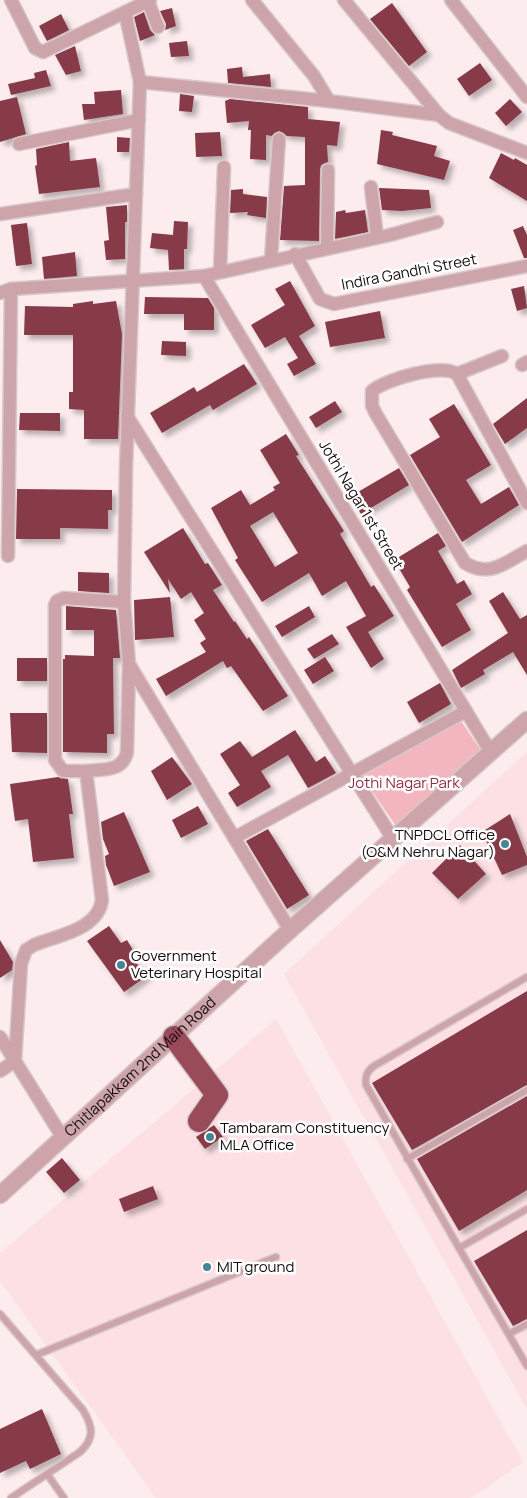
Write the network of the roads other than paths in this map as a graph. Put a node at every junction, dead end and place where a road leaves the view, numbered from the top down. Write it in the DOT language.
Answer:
graph roads {
  1 [pos="11,0"];
  2 [pos="149,0"];
  3 [pos="252,0"];
  4 [pos="344,0"];
  5 [pos="451,0"];
  6 [pos="125,12"];
  7 [pos="158,27"];
  8 [pos="140,82"];
  9 [pos="527,97"];
  10 [pos="329,100"];
  11 [pos="439,115"];
  12 [pos="139,120"];
  13 [pos="279,139"];
  14 [pos="19,144"];
  15 [pos="527,153"];
  16 [pos="224,167"];
  17 [pos="328,170"];
  18 [pos="371,187"];
  19 [pos="136,194"];
  20 [pos="0,214"];
  21 [pos="437,222"];
  22 [pos="377,237"];
  23 [pos="327,247"];
  24 [pos="295,254"];
  25 [pos="271,260"];
  26 [pos="527,266"];
  27 [pos="220,272"];
  28 [pos="204,276"];
  29 [pos="134,280"];
  30 [pos="5,291"];
  31 [pos="502,356"];
  32 [pos="457,374"];
  33 [pos="128,416"];
  34 [pos="4,486"];
  35 [pos="527,503"];
  36 [pos="527,550"];
  37 [pos="8,556"];
  38 [pos="124,602"];
  39 [pos="130,664"];
  40 [pos="466,711"];
  41 [pos="527,720"];
  42 [pos="490,751"];
  43 [pos="86,771"];
  44 [pos="352,774"];
  45 [pos="234,838"];
  46 [pos="393,839"];
  47 [pos="290,930"];
  48 [pos="527,977"];
  49 [pos="0,1036"];
  50 [pos="174,1037"];
  51 [pos="15,1061"];
  52 [pos="0,1071"];
  53 [pos="527,1090"];
  54 [pos="199,1121"];
  55 [pos="63,1138"];
  56 [pos="407,1159"];
  57 [pos="0,1195"];
  58 [pos="527,1209"];
  59 [pos="459,1248"];
  60 [pos="276,1257"];
  61 [pos="0,1314"];
  62 [pos="527,1324"];
  63 [pos="509,1334"];
  64 [pos="36,1355"];
  65 [pos="527,1366"];
  66 [pos="47,1474"];
  67 [pos="11,1498"];
  68 [pos="64,1498"];
  1 -- 6 [label="street"];
  2 -- 6 [label="street"];
  2 -- 7 [label="street"];
  3 -- 10 [label="street"];
  4 -- 11 [label="street"];
  5 -- 9 [label="street"];
  6 -- 8 [label="street"];
  8 -- 10 [label="street"];
  8 -- 12 [label="street"];
  10 -- 11 [label="street"];
  11 -- 15 [label="street"];
  12 -- 14 [label="street"];
  12 -- 19 [label="street"];
  13 -- 25 [label="street"];
  16 -- 27 [label="street"];
  17 -- 23 [label="street"];
  18 -- 22 [label="street"];
  19 -- 20 [label="street"];
  19 -- 29 [label="street"];
  21 -- 22 [label="street"];
  22 -- 23 [label="street"];
  23 -- 24 [label="street"];
  24 -- 25 [label="street"];
  24 -- 26 [label="street, Indira Gandhi Street"];
  25 -- 27 [label="street"];
  27 -- 28 [label="street"];
  28 -- 29 [label="street"];
  28 -- 40 [label="street, Jothi Nagar 1st Street"];
  29 -- 30 [label="street"];
  29 -- 33 [label="street"];
  30 -- 34 [label="street"];
  31 -- 32 [label="street"];
  32 -- 35 [label="street"];
  32 -- 36 [label="street"];
  33 -- 38 [label="street"];
  33 -- 44 [label="street"];
  34 -- 37 [label="street"];
  38 -- 39 [label="street"];
  38 -- 43 [label="street"];
  39 -- 43 [label="street"];
  39 -- 45 [label="street"];
  40 -- 42 [label="street, Jothi Nagar 1st Street"];
  40 -- 44 [label="street"];
  41 -- 42 [label="street, Chitlapakkam 2nd Main Road"];
  42 -- 46 [label="street, Chitlapakkam 2nd Main Road"];
  43 -- 51 [label="street"];
  44 -- 45 [label="street"];
  44 -- 46 [label="street"];
  45 -- 47 [label="street"];
  46 -- 47 [label="street, Chitlapakkam 2nd Main Road"];
  47 -- 50 [label="street, Chitlapakkam 2nd Main Road"];
  48 -- 56 [label="lane"];
  49 -- 51 [label="street"];
  50 -- 54 [label="highway"];
  50 -- 55 [label="street, Chitlapakkam 2nd Main Road"];
  51 -- 52 [label="street"];
  51 -- 55 [label="street"];
  53 -- 56 [label="lane"];
  55 -- 57 [label="street, Chitlapakkam 2nd Main Road"];
  56 -- 59 [label="lane"];
  58 -- 59 [label="lane"];
  59 -- 63 [label="lane"];
  60 -- 64 [label="lane"];
  61 -- 64 [label="lane"];
  62 -- 63 [label="lane"];
  63 -- 65 [label="lane"];
  64 -- 66 [label="lane"];
  66 -- 67 [label="lane"];
  66 -- 68 [label="lane"];
}
